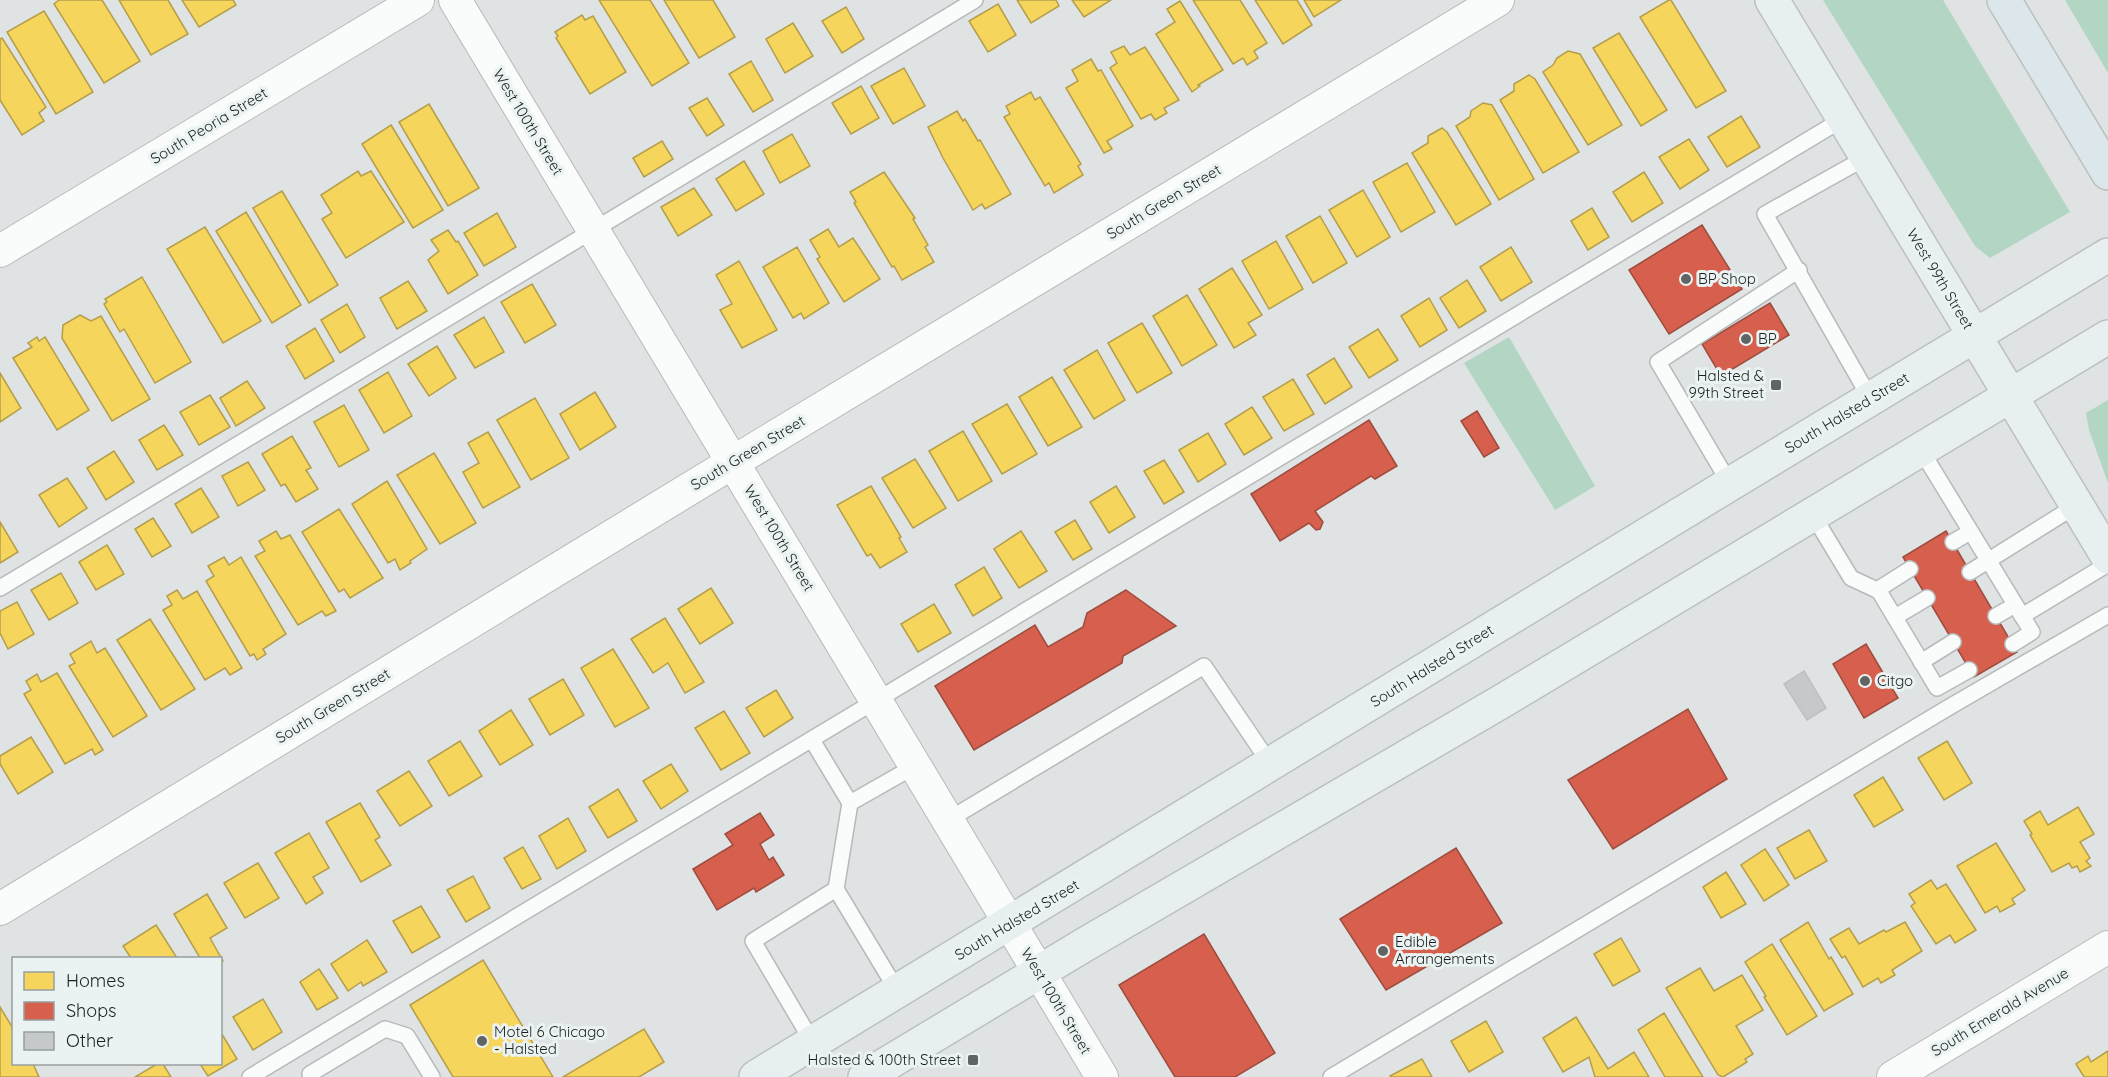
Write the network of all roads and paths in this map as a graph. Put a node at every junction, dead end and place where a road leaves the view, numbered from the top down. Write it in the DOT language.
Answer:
graph roads {
  1 [pos="418,0"];
  2 [pos="455,0"];
  3 [pos="975,0"];
  4 [pos="1498,0"];
  5 [pos="1772,0"];
  6 [pos="2004,0"];
  7 [pos="1843,119"];
  8 [pos="1866,157"];
  9 [pos="2108,173"];
  10 [pos="594,231"];
  11 [pos="0,251"];
  12 [pos="2102,259"];
  13 [pos="1799,270"];
  14 [pos="1974,336"];
  15 [pos="2108,337"];
  16 [pos="2012,395"];
  17 [pos="1870,398"];
  18 [pos="1921,450"];
  19 [pos="733,463"];
  20 [pos="1730,483"];
  21 [pos="2077,505"];
  22 [pos="1813,515"];
  23 [pos="1970,532"];
  24 [pos="1953,542"];
  25 [pos="2108,557"];
  26 [pos="1988,561"];
  27 [pos="2108,564"];
  28 [pos="1910,569"];
  29 [pos="1970,572"];
  30 [pos="0,588"];
  31 [pos="1876,590"];
  32 [pos="1927,598"];
  33 [pos="2018,611"];
  34 [pos="2108,615"];
  35 [pos="1996,616"];
  36 [pos="1895,617"];
  37 [pos="1953,642"];
  38 [pos="2013,644"];
  39 [pos="1921,662"];
  40 [pos="1969,670"];
  41 [pos="876,701"];
  42 [pos="812,740"];
  43 [pos="1271,765"];
  44 [pos="915,766"];
  45 [pos="850,803"];
  46 [pos="948,820"];
  47 [pos="836,889"];
  48 [pos="0,909"];
  49 [pos="1010,924"];
  50 [pos="2108,947"];
  51 [pos="1039,972"];
  52 [pos="898,992"];
  53 [pos="813,1042"];
  54 [pos="309,1076"];
  55 [pos="250,1077"];
  56 [pos="432,1077"];
  57 [pos="756,1077"];
  58 [pos="865,1077"];
  59 [pos="1102,1077"];
  60 [pos="1331,1077"];
  61 [pos="1893,1077"];
  1 -- 11 [label="street, South Peoria Street"];
  2 -- 10 [label="street, West 100th Street"];
  3 -- 10 [label="lane"];
  4 -- 19 [label="street, South Green Street"];
  5 -- 7 [label="main road, West 99th Street"];
  6 -- 9 [label="highway"];
  7 -- 8 [label="main road, West 99th Street"];
  7 -- 41 [label="lane"];
  8 -- 13 [label="lane"];
  8 -- 14 [label="main road, West 99th Street"];
  10 -- 19 [label="street, West 100th Street"];
  10 -- 30 [label="lane"];
  12 -- 14 [label="main road, South Halsted Street"];
  13 -- 17 [label="lane"];
  13 -- 20 [label="lane"];
  14 -- 16 [label="main road, West 99th Street"];
  14 -- 17 [label="main road, South Halsted Street"];
  15 -- 16 [label="main road"];
  16 -- 18 [label="main road"];
  16 -- 21 [label="main road, West 99th Street"];
  17 -- 20 [label="main road, South Halsted Street"];
  18 -- 22 [label="main road"];
  18 -- 23 [label="lane"];
  19 -- 41 [label="street, West 100th Street"];
  19 -- 48 [label="street, South Green Street"];
  20 -- 43 [label="main road, South Halsted Street"];
  21 -- 25 [label="main road, West 99th Street"];
  21 -- 26 [label="lane"];
  22 -- 31 [label="lane"];
  22 -- 51 [label="main road"];
  23 -- 24 [label="lane"];
  23 -- 26 [label="lane"];
  26 -- 29 [label="lane"];
  26 -- 33 [label="lane"];
  27 -- 33 [label="lane"];
  28 -- 31 [label="lane"];
  31 -- 36 [label="lane"];
  32 -- 36 [label="lane"];
  33 -- 35 [label="lane"];
  33 -- 38 [label="lane"];
  34 -- 60 [label="lane"];
  36 -- 39 [label="lane"];
  37 -- 39 [label="lane"];
  39 -- 40 [label="lane"];
  41 -- 42 [label="lane"];
  41 -- 44 [label="street, West 100th Street"];
  42 -- 45 [label="lane"];
  42 -- 55 [label="lane"];
  43 -- 46 [label="lane"];
  43 -- 49 [label="main road, South Halsted Street"];
  44 -- 45 [label="lane"];
  44 -- 46 [label="street, West 100th Street"];
  45 -- 47 [label="lane"];
  46 -- 49 [label="street, West 100th Street"];
  47 -- 52 [label="lane"];
  47 -- 53 [label="lane"];
  49 -- 51 [label="street, West 100th Street"];
  49 -- 52 [label="main road, South Halsted Street"];
  50 -- 61 [label="street, South Emerald Avenue"];
  51 -- 58 [label="main road"];
  51 -- 59 [label="street, West 100th Street"];
  52 -- 53 [label="main road, South Halsted Street"];
  53 -- 57 [label="main road, South Halsted Street"];
  54 -- 56 [label="lane"];
}
